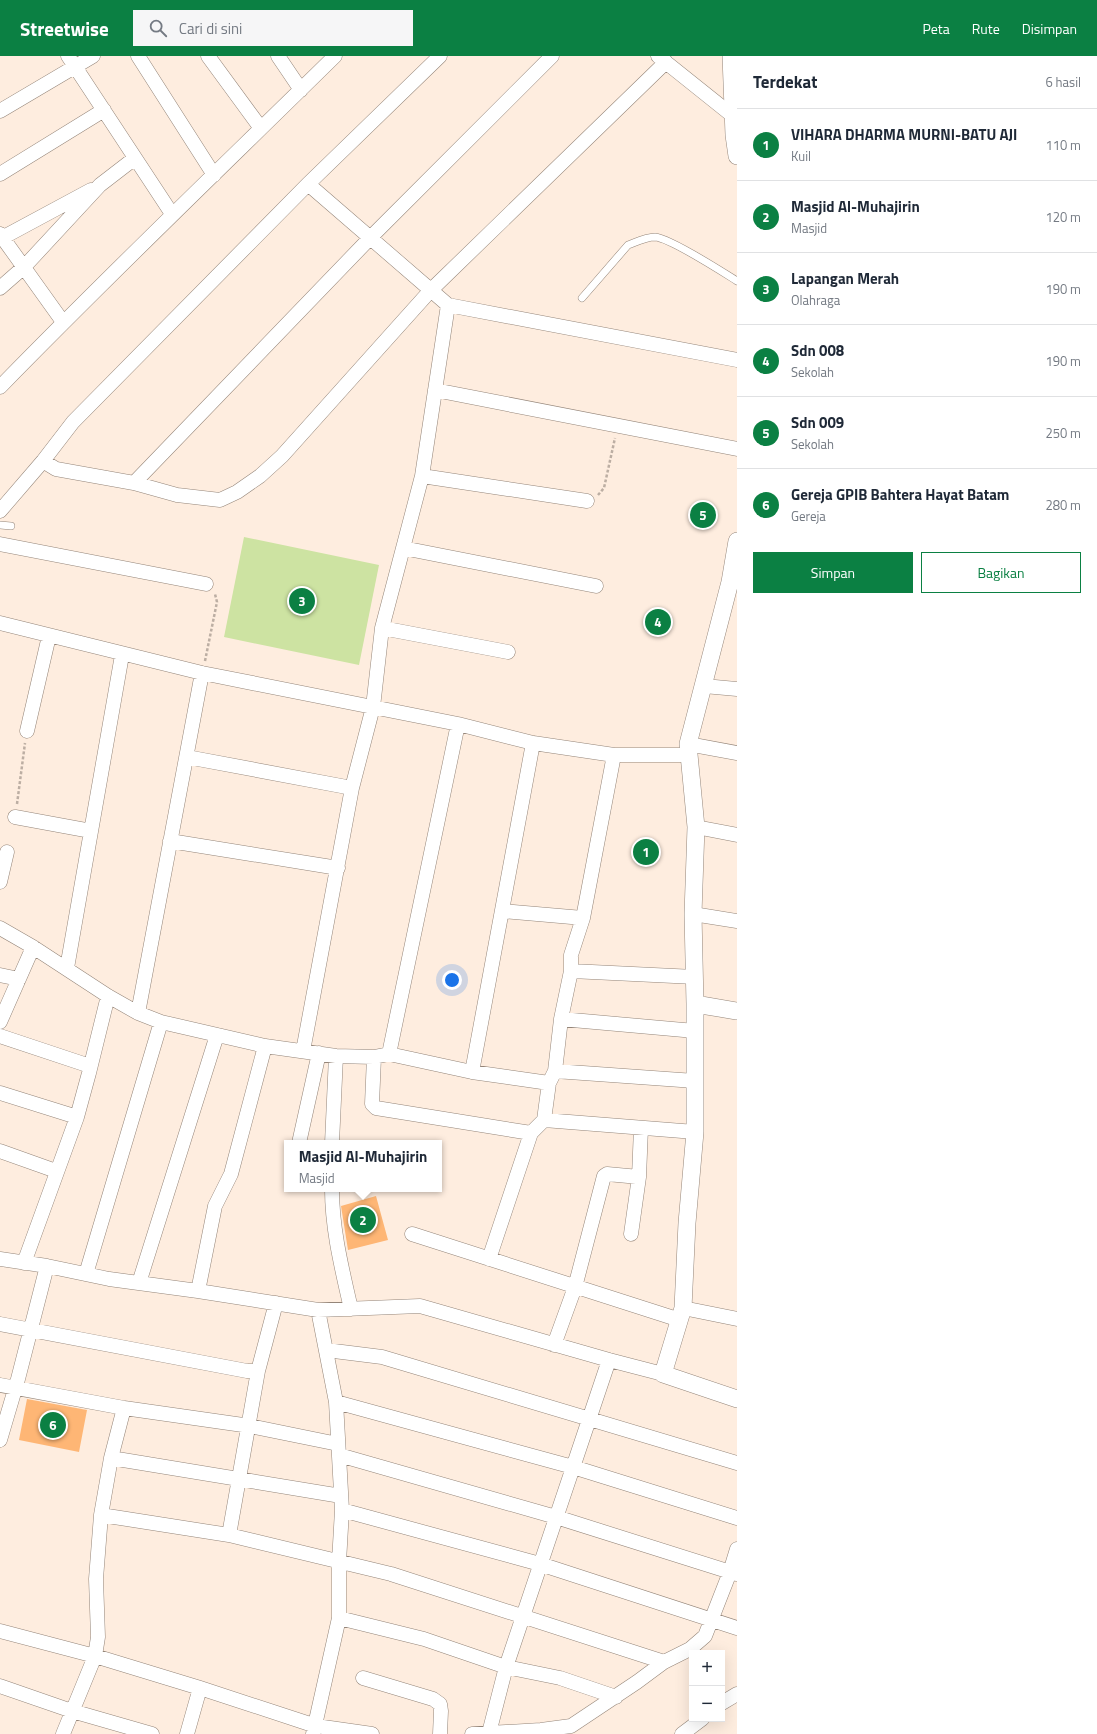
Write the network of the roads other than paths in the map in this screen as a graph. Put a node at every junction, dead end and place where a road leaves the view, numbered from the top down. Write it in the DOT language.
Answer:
graph roads {
  1 [pos="93,56"];
  2 [pos="138,56"];
  3 [pos="208,56"];
  4 [pos="278,56"];
  5 [pos="335,56"];
  6 [pos="440,56"];
  7 [pos="552,56"];
  8 [pos="731,56"];
  9 [pos="662,59"];
  10 [pos="72,61"];
  11 [pos="301,90"];
  12 [pos="104,110"];
  13 [pos="0,111"];
  14 [pos="733,116"];
  15 [pos="260,127"];
  16 [pos="736,135"];
  17 [pos="737,156"];
  18 [pos="135,158"];
  19 [pos="0,174"];
  20 [pos="214,175"];
  21 [pos="308,184"];
  22 [pos="100,185"];
  23 [pos="172,214"];
  24 [pos="1,237"];
  25 [pos="370,238"];
  26 [pos="24,267"];
  27 [pos="737,281"];
  28 [pos="0,288"];
  29 [pos="430,290"];
  30 [pos="582,298"];
  31 [pos="448,305"];
  32 [pos="63,322"];
  33 [pos="737,360"];
  34 [pos="0,387"];
  35 [pos="435,390"];
  36 [pos="737,449"];
  37 [pos="43,461"];
  38 [pos="422,476"];
  39 [pos="134,483"];
  40 [pos="587,501"];
  41 [pos="0,511"];
  42 [pos="0,525"];
  43 [pos="11,526"];
  44 [pos="737,541"];
  45 [pos="0,544"];
  46 [pos="403,548"];
  47 [pos="206,584"];
  48 [pos="596,586"];
  49 [pos="0,624"];
  50 [pos="382,628"];
  51 [pos="49,636"];
  52 [pos="508,652"];
  53 [pos="122,655"];
  54 [pos="202,673"];
  55 [pos="704,686"];
  56 [pos="737,689"];
  57 [pos="373,707"];
  58 [pos="458,724"];
  59 [pos="27,731"];
  60 [pos="533,743"];
  61 [pos="689,750"];
  62 [pos="737,753"];
  63 [pos="614,755"];
  64 [pos="187,757"];
  65 [pos="352,788"];
  66 [pos="15,817"];
  67 [pos="696,827"];
  68 [pos="91,831"];
  69 [pos="737,835"];
  70 [pos="170,841"];
  71 [pos="7,852"];
  72 [pos="338,868"];
  73 [pos="0,882"];
  74 [pos="502,911"];
  75 [pos="693,914"];
  76 [pos="583,918"];
  77 [pos="737,921"];
  78 [pos="0,928"];
  79 [pos="33,947"];
  80 [pos="67,968"];
  81 [pos="571,971"];
  82 [pos="0,975"];
  83 [pos="695,977"];
  84 [pos="19,980"];
  85 [pos="108,996"];
  86 [pos="695,1004"];
  87 [pos="737,1011"];
  88 [pos="138,1013"];
  89 [pos="561,1019"];
  90 [pos="0,1022"];
  91 [pos="161,1022"];
  92 [pos="695,1031"];
  93 [pos="217,1035"];
  94 [pos="0,1036"];
  95 [pos="265,1046"];
  96 [pos="303,1051"];
  97 [pos="319,1053"];
  98 [pos="389,1054"];
  99 [pos="336,1056"];
  100 [pos="374,1057"];
  101 [pos="90,1066"];
  102 [pos="472,1072"];
  103 [pos="552,1077"];
  104 [pos="695,1081"];
  105 [pos="0,1093"];
  106 [pos="77,1117"];
  107 [pos="544,1120"];
  108 [pos="642,1128"];
  109 [pos="695,1132"];
  110 [pos="531,1133"];
  111 [pos="300,1140"];
  112 [pos="332,1140"];
  113 [pos="0,1152"];
  114 [pos="56,1171"];
  115 [pos="639,1177"];
  116 [pos="332,1192"];
  117 [pos="412,1234"];
  118 [pos="631,1234"];
  119 [pos="0,1259"];
  120 [pos="488,1259"];
  121 [pos="24,1263"];
  122 [pos="47,1266"];
  123 [pos="86,1274"];
  124 [pos="138,1283"];
  125 [pos="575,1287"];
  126 [pos="198,1291"];
  127 [pos="276,1303"];
  128 [pos="351,1308"];
  129 [pos="318,1310"];
  130 [pos="681,1314"];
  131 [pos="737,1319"];
  132 [pos="0,1324"];
  133 [pos="29,1331"];
  134 [pos="554,1345"];
  135 [pos="326,1350"];
  136 [pos="609,1360"];
  137 [pos="258,1371"];
  138 [pos="663,1374"];
  139 [pos="0,1385"];
  140 [pos="15,1389"];
  141 [pos="737,1399"];
  142 [pos="336,1402"];
  143 [pos="124,1408"];
  144 [pos="589,1419"];
  145 [pos="250,1426"];
  146 [pos="0,1440"];
  147 [pos="339,1450"];
  148 [pos="111,1458"];
  149 [pos="737,1463"];
  150 [pos="573,1467"];
  151 [pos="239,1478"];
  152 [pos="341,1496"];
  153 [pos="342,1510"];
  154 [pos="101,1515"];
  155 [pos="556,1517"];
  156 [pos="737,1518"];
  157 [pos="229,1535"];
  158 [pos="737,1549"];
  159 [pos="339,1562"];
  160 [pos="540,1564"];
  161 [pos="734,1573"];
  162 [pos="523,1616"];
  163 [pos="339,1618"];
  164 [pos="712,1620"];
  165 [pos="737,1628"];
  166 [pos="0,1631"];
  167 [pos="95,1656"];
  168 [pos="664,1662"];
  169 [pos="506,1667"];
  170 [pos="362,1678"];
  171 [pos="0,1686"];
  172 [pos="200,1688"];
  173 [pos="737,1694"];
  174 [pos="616,1697"];
  175 [pos="725,1701"];
  176 [pos="72,1711"];
  177 [pos="698,1722"];
  178 [pos="315,1730"];
  179 [pos="542,1732"];
  180 [pos="489,1733"];
  181 [pos="63,1734"];
  182 [pos="152,1734"];
  183 [pos="187,1734"];
  184 [pos="372,1734"];
  185 [pos="440,1734"];
  186 [pos="472,1734"];
  187 [pos="682,1734"];
  1 -- 10 [label="street"];
  2 -- 20 [label="street"];
  3 -- 15 [label="street"];
  4 -- 11 [label="street"];
  5 -- 11 [label="street"];
  6 -- 21 [label="street"];
  7 -- 25 [label="street"];
  8 -- 14 [label="street"];
  9 -- 14 [label="street"];
  9 -- 29 [label="street"];
  10 -- 12 [label="street"];
  10 -- 13 [label="street"];
  11 -- 15 [label="street"];
  12 -- 18 [label="street"];
  12 -- 19 [label="street"];
  14 -- 16 [label="street"];
  15 -- 20 [label="street"];
  16 -- 17 [label="street"];
  18 -- 22 [label="street"];
  18 -- 23 [label="street"];
  20 -- 23 [label="street"];
  21 -- 25 [label="street"];
  21 -- 37 [label="street"];
  22 -- 24 [label="street"];
  22 -- 26 [label="street"];
  23 -- 32 [label="street"];
  24 -- 26 [label="street"];
  25 -- 29 [label="street"];
  25 -- 39 [label="street"];
  26 -- 28 [label="street"];
  26 -- 32 [label="street"];
  27 -- 30 [label="lane"];
  29 -- 31 [label="street"];
  29 -- 39 [label="street"];
  31 -- 33 [label="street"];
  31 -- 35 [label="street"];
  32 -- 34 [label="street"];
  35 -- 36 [label="street"];
  35 -- 38 [label="street"];
  37 -- 39 [label="street"];
  37 -- 41 [label="street"];
  38 -- 40 [label="street"];
  38 -- 46 [label="street"];
  42 -- 43 [label="lane"];
  44 -- 55 [label="street"];
  45 -- 47 [label="street"];
  46 -- 48 [label="street"];
  46 -- 50 [label="street"];
  49 -- 51 [label="street"];
  50 -- 52 [label="street"];
  50 -- 57 [label="street"];
  51 -- 53 [label="street"];
  51 -- 59 [label="street"];
  53 -- 54 [label="street"];
  53 -- 68 [label="street"];
  54 -- 57 [label="street"];
  54 -- 64 [label="street"];
  55 -- 56 [label="street"];
  55 -- 61 [label="street"];
  57 -- 58 [label="street"];
  57 -- 65 [label="street"];
  58 -- 60 [label="street"];
  58 -- 98 [label="street"];
  60 -- 63 [label="street"];
  60 -- 74 [label="street"];
  61 -- 62 [label="street"];
  61 -- 63 [label="street"];
  61 -- 67 [label="street"];
  63 -- 76 [label="street"];
  64 -- 65 [label="street"];
  64 -- 70 [label="street"];
  65 -- 72 [label="street"];
  66 -- 68 [label="street"];
  67 -- 69 [label="street"];
  67 -- 75 [label="street"];
  68 -- 80 [label="street"];
  70 -- 72 [label="street"];
  70 -- 88 [label="street"];
  71 -- 73 [label="street"];
  72 -- 96 [label="street"];
  74 -- 76 [label="street"];
  74 -- 102 [label="street"];
  75 -- 77 [label="street"];
  75 -- 83 [label="street"];
  76 -- 81 [label="street"];
  78 -- 79 [label="street"];
  79 -- 80 [label="street"];
  79 -- 84 [label="street"];
  80 -- 85 [label="street"];
  81 -- 83 [label="street"];
  81 -- 89 [label="street"];
  82 -- 84 [label="street"];
  83 -- 86 [label="street"];
  84 -- 90 [label="street"];
  85 -- 88 [label="street"];
  85 -- 101 [label="street"];
  86 -- 87 [label="street"];
  86 -- 92 [label="street"];
  88 -- 91 [label="street"];
  89 -- 92 [label="street"];
  89 -- 103 [label="street"];
  91 -- 93 [label="street"];
  91 -- 123 [label="street"];
  92 -- 104 [label="street"];
  93 -- 95 [label="street"];
  93 -- 124 [label="street"];
  94 -- 101 [label="street"];
  95 -- 96 [label="street"];
  95 -- 126 [label="street"];
  96 -- 97 [label="street"];
  97 -- 99 [label="street"];
  97 -- 111 [label="street"];
  98 -- 100 [label="street"];
  98 -- 102 [label="street"];
  99 -- 100 [label="street"];
  99 -- 112 [label="street"];
  100 -- 110 [label="street"];
  101 -- 106 [label="street"];
  102 -- 103 [label="street"];
  103 -- 104 [label="street"];
  103 -- 107 [label="street"];
  104 -- 109 [label="street"];
  105 -- 106 [label="street"];
  106 -- 114 [label="street"];
  107 -- 108 [label="street"];
  107 -- 110 [label="street"];
  108 -- 109 [label="street"];
  108 -- 115 [label="street"];
  109 -- 130 [label="street"];
  110 -- 120 [label="street"];
  113 -- 114 [label="street"];
  114 -- 121 [label="street"];
  115 -- 118 [label="street"];
  115 -- 125 [label="street"];
  116 -- 128 [label="street"];
  117 -- 120 [label="street"];
  119 -- 121 [label="street"];
  120 -- 125 [label="street"];
  121 -- 122 [label="street"];
  122 -- 123 [label="street"];
  122 -- 133 [label="street"];
  123 -- 124 [label="street"];
  124 -- 126 [label="street"];
  125 -- 130 [label="street"];
  125 -- 134 [label="street"];
  126 -- 127 [label="street"];
  127 -- 129 [label="street"];
  127 -- 137 [label="street"];
  128 -- 129 [label="street"];
  128 -- 134 [label="street"];
  129 -- 135 [label="street"];
  130 -- 131 [label="street"];
  130 -- 138 [label="street"];
  132 -- 133 [label="street"];
  133 -- 137 [label="street"];
  133 -- 140 [label="street"];
  134 -- 136 [label="street"];
  135 -- 142 [label="street"];
  135 -- 144 [label="street"];
  136 -- 138 [label="street"];
  136 -- 144 [label="street"];
  137 -- 145 [label="street"];
  138 -- 141 [label="street"];
  139 -- 140 [label="street"];
  140 -- 143 [label="street"];
  140 -- 146 [label="street"];
  142 -- 147 [label="street"];
  142 -- 150 [label="street"];
  143 -- 145 [label="street"];
  143 -- 148 [label="street"];
  144 -- 149 [label="street"];
  144 -- 150 [label="street"];
  145 -- 147 [label="street"];
  145 -- 151 [label="street"];
  147 -- 152 [label="street"];
  147 -- 155 [label="street"];
  148 -- 151 [label="street"];
  148 -- 154 [label="street"];
  150 -- 155 [label="street"];
  150 -- 156 [label="street"];
  151 -- 152 [label="street"];
  151 -- 157 [label="street"];
  152 -- 153 [label="street"];
  153 -- 159 [label="street"];
  153 -- 160 [label="street"];
  154 -- 157 [label="street"];
  154 -- 167 [label="street"];
  155 -- 160 [label="street"];
  155 -- 161 [label="street"];
  157 -- 159 [label="street"];
  158 -- 161 [label="street"];
  159 -- 162 [label="street"];
  159 -- 163 [label="street"];
  160 -- 162 [label="street"];
  160 -- 164 [label="street"];
  161 -- 164 [label="street"];
  162 -- 168 [label="street"];
  162 -- 169 [label="street"];
  163 -- 169 [label="street"];
  163 -- 178 [label="street"];
  164 -- 165 [label="street"];
  164 -- 168 [label="street"];
  166 -- 167 [label="street"];
  167 -- 172 [label="street"];
  167 -- 176 [label="street"];
  168 -- 174 [label="street"];
  169 -- 174 [label="street"];
  169 -- 180 [label="street"];
  170 -- 185 [label="street"];
  171 -- 176 [label="street"];
  172 -- 178 [label="street"];
  172 -- 183 [label="street"];
  173 -- 175 [label="street"];
  174 -- 179 [label="street"];
  176 -- 181 [label="street"];
  176 -- 182 [label="street"];
  177 -- 187 [label="street"];
  178 -- 184 [label="street"];
  179 -- 180 [label="street"];
  180 -- 186 [label="street"];
}
